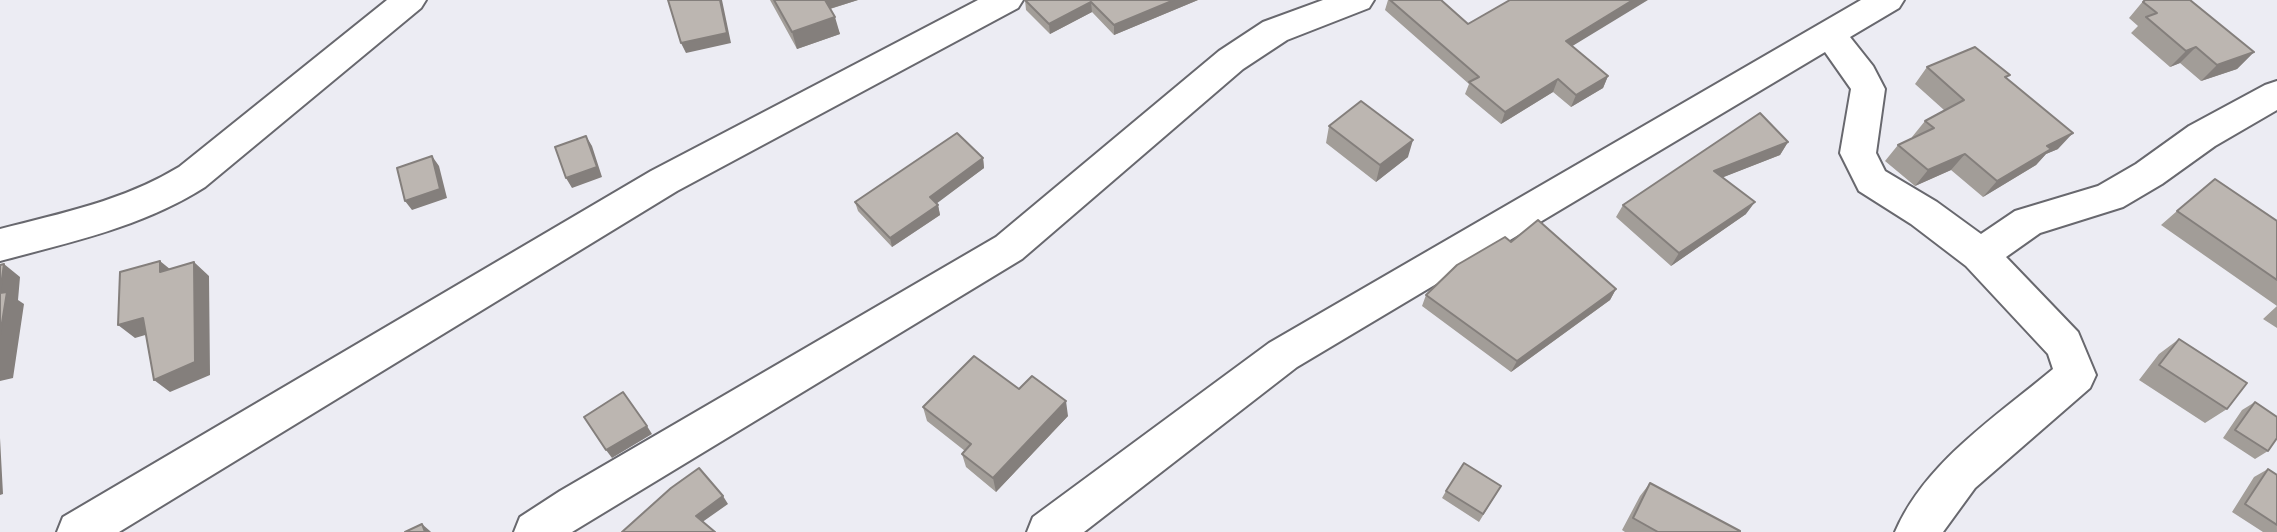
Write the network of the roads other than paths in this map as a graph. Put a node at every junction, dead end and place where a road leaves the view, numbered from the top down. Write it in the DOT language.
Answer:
graph roads {
  1 [pos="409,0"];
  2 [pos="1006,0"];
  3 [pos="1357,0"];
  4 [pos="1887,0"];
  5 [pos="1830,35"];
  6 [pos="2277,94"];
  7 [pos="0,245"];
  8 [pos="1980,256"];
  9 [pos="79,532"];
  10 [pos="536,532"];
  11 [pos="1049,532"];
  12 [pos="1917,532"];
  1 -- 7 [label="street"];
  2 -- 9 [label="street"];
  3 -- 10 [label="street"];
  4 -- 5 [label="street"];
  5 -- 8 [label="street"];
  5 -- 11 [label="street"];
  6 -- 8 [label="street"];
  8 -- 12 [label="street"];
}
